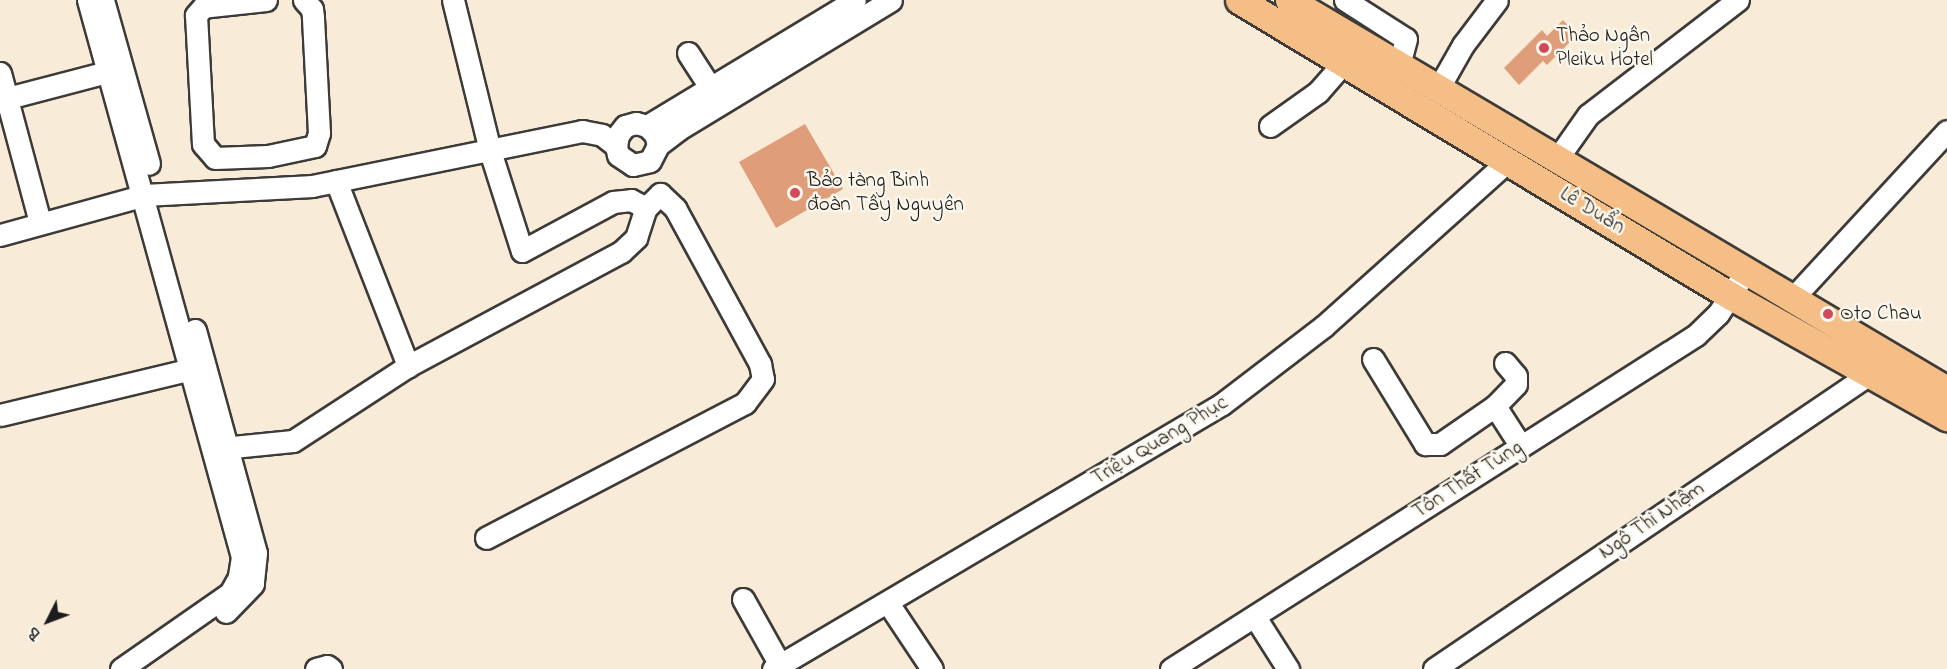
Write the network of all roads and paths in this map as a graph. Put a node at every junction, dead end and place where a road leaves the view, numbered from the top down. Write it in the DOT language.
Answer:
graph roads {
  1 [pos="88,0"];
  2 [pos="103,0"];
  3 [pos="266,0"];
  4 [pos="304,0"];
  5 [pos="453,0"];
  6 [pos="855,0"];
  7 [pos="891,0"];
  8 [pos="1239,0"];
  9 [pos="1345,0"];
  10 [pos="1497,0"];
  11 [pos="1738,0"];
  12 [pos="1300,3"];
  13 [pos="808,37"];
  14 [pos="106,40"];
  15 [pos="688,53"];
  16 [pos="1352,53"];
  17 [pos="1399,66"];
  18 [pos="115,70"];
  19 [pos="0,73"];
  20 [pos="1438,89"];
  21 [pos="716,95"];
  22 [pos="4,99"];
  23 [pos="647,126"];
  24 [pos="1270,126"];
  25 [pos="1947,131"];
  26 [pos="658,145"];
  27 [pos="616,146"];
  28 [pos="490,151"];
  29 [pos="268,156"];
  30 [pos="1557,159"];
  31 [pos="1509,160"];
  32 [pos="336,181"];
  33 [pos="270,189"];
  34 [pos="151,195"];
  35 [pos="646,208"];
  36 [pos="40,222"];
  37 [pos="0,235"];
  38 [pos="1746,271"];
  39 [pos="1731,296"];
  40 [pos="1792,297"];
  41 [pos="1373,360"];
  42 [pos="1505,363"];
  43 [pos="408,366"];
  44 [pos="198,368"];
  45 [pos="1870,373"];
  46 [pos="1946,387"];
  47 [pos="1495,406"];
  48 [pos="0,415"];
  49 [pos="1947,417"];
  50 [pos="1520,446"];
  51 [pos="220,448"];
  52 [pos="486,538"];
  53 [pos="743,599"];
  54 [pos="888,603"];
  55 [pos="1255,617"];
  56 [pos="133,667"];
  57 [pos="776,667"];
  58 [pos="316,669"];
  59 [pos="332,669"];
  60 [pos="933,669"];
  61 [pos="1172,669"];
  62 [pos="1288,669"];
  63 [pos="1434,669"];
  1 -- 14 [label="street"];
  2 -- 14 [label="street"];
  3 -- 29 [label="street"];
  4 -- 29 [label="street"];
  5 -- 28 [label="street"];
  6 -- 13 [label="street"];
  7 -- 13 [label="street"];
  8 -- 16 [label="main road, Lê Duẩn"];
  9 -- 17 [label="street"];
  10 -- 20 [label="street"];
  11 -- 30 [label="street"];
  12 -- 16 [label="main road, Lê Duẩn"];
  13 -- 21 [label="street"];
  14 -- 18 [label="street"];
  15 -- 21 [label="street"];
  16 -- 17 [label="main road, Lê Duẩn"];
  16 -- 24 [label="street"];
  16 -- 31 [label="main road, Lê Duẩn"];
  17 -- 20 [label="main road, Lê Duẩn"];
  18 -- 22 [label="street"];
  18 -- 34 [label="street"];
  19 -- 22 [label="street"];
  20 -- 30 [label="main road, Lê Duẩn"];
  21 -- 23 [label="street"];
  21 -- 26 [label="street"];
  22 -- 36 [label="street"];
  23 -- 26 [label="street"];
  23 -- 27 [label="street"];
  25 -- 40 [label="street"];
  26 -- 27 [label="street"];
  27 -- 28 [label="street"];
  28 -- 32 [label="street"];
  28 -- 35 [label="street"];
  29 -- 33 [label="street"];
  30 -- 38 [label="main road, Lê Duẩn"];
  31 -- 39 [label="main road, Lê Duẩn"];
  31 -- 54 [label="street, Triệu Quang Phục"];
  32 -- 33 [label="street"];
  32 -- 43 [label="street"];
  33 -- 34 [label="street"];
  34 -- 36 [label="street"];
  34 -- 44 [label="street"];
  35 -- 43 [label="street"];
  35 -- 52 [label="street"];
  36 -- 37 [label="street"];
  38 -- 39 [label="street, Tôn Thất Tùng"];
  38 -- 40 [label="main road, Lê Duẩn"];
  39 -- 45 [label="main road, Lê Duẩn"];
  39 -- 50 [label="street, Tôn Thất Tùng"];
  40 -- 46 [label="main road, Lê Duẩn"];
  41 -- 47 [label="street"];
  42 -- 47 [label="street"];
  43 -- 51 [label="street"];
  44 -- 48 [label="street"];
  44 -- 51 [label="street"];
  45 -- 49 [label="main road, Lê Duẩn"];
  45 -- 63 [label="street, Ngô Thì Nhậm"];
  47 -- 50 [label="street"];
  50 -- 55 [label="street, Tôn Thất Tùng"];
  51 -- 56 [label="street"];
  53 -- 57 [label="street"];
  54 -- 57 [label="street, Triệu Quang Phục"];
  54 -- 60 [label="street"];
  55 -- 61 [label="street, Tôn Thất Tùng"];
  55 -- 62 [label="street"];
  58 -- 59 [label="street"];
}
